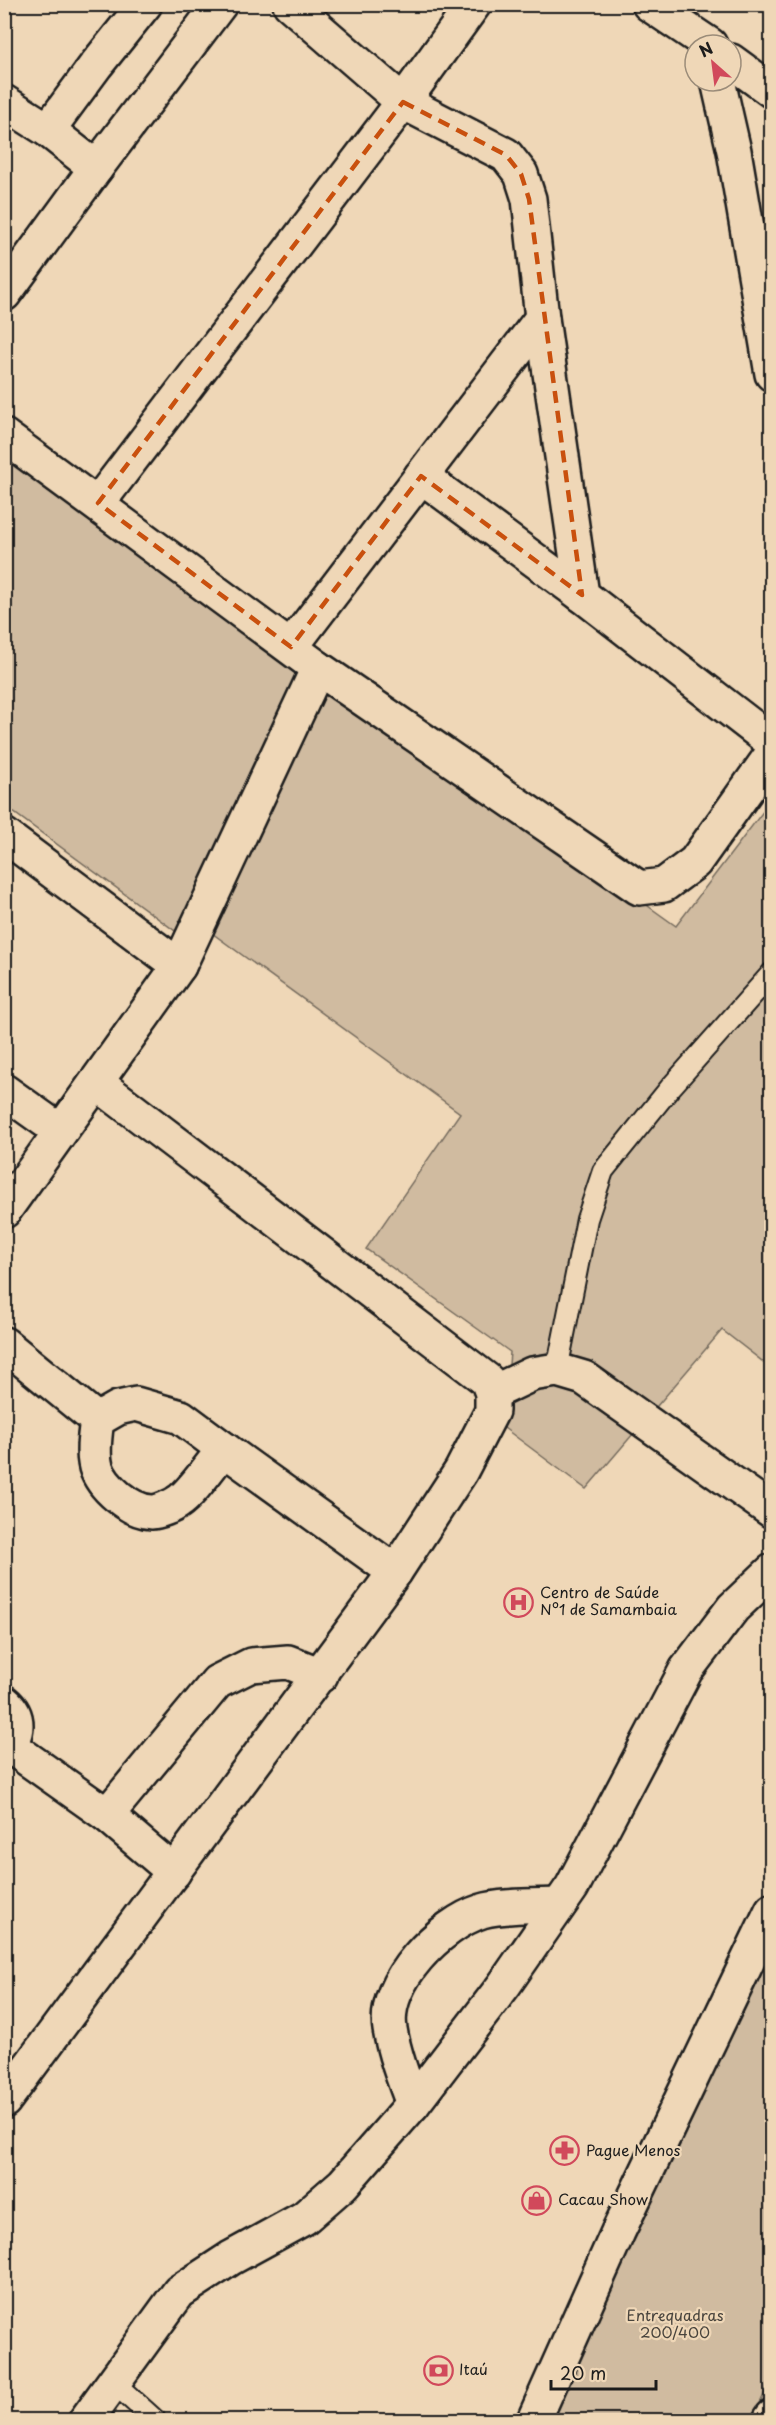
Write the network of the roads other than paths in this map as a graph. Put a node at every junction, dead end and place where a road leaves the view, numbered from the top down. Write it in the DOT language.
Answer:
graph roads {
  1 [pos="145,4"];
  2 [pos="220,4"];
  3 [pos="290,4"];
  4 [pos="474,4"];
  5 [pos="649,4"];
  6 [pos="692,33"];
  7 [pos="743,70"];
  8 [pos="771,91"];
  9 [pos="721,93"];
  10 [pos="4,102"];
  11 [pos="403,102"];
  12 [pos="48,130"];
  13 [pos="96,168"];
  14 [pos="4,294"];
  15 [pos="542,318"];
  16 [pos="770,353"];
  17 [pos="4,436"];
  18 [pos="421,476"];
  19 [pos="98,503"];
  20 [pos="582,595"];
  21 [pos="291,646"];
  22 [pos="318,668"];
  23 [pos="771,742"];
  24 [pos="771,754"];
  25 [pos="4,835"];
  26 [pos="179,966"];
  27 [pos="771,973"];
  28 [pos="97,1083"];
  29 [pos="4,1090"];
  30 [pos="60,1131"];
  31 [pos="4,1211"];
  32 [pos="4,1344"];
  33 [pos="557,1370"];
  34 [pos="492,1393"];
  35 [pos="97,1420"];
  36 [pos="224,1449"];
  37 [pos="771,1511"];
  38 [pos="771,1571"];
  39 [pos="395,1572"];
  40 [pos="321,1675"];
  41 [pos="4,1702"];
  42 [pos="6,1747"];
  43 [pos="107,1815"];
  44 [pos="174,1872"];
  45 [pos="560,1905"];
  46 [pos="771,1910"];
  47 [pos="14,2068"];
  48 [pos="4,2101"];
  49 [pos="412,2104"];
  50 [pos="114,2383"];
  51 [pos="86,2421"];
  52 [pos="155,2421"];
  53 [pos="534,2421"];
  1 -- 12 [label="street"];
  2 -- 13 [label="street"];
  3 -- 11 [label="street"];
  4 -- 11 [label="street"];
  5 -- 6 [label="street"];
  7 -- 8 [label="street"];
  9 -- 16 [label="street"];
  10 -- 12 [label="street"];
  11 -- 15 [label="street"];
  11 -- 19 [label="street"];
  12 -- 13 [label="street"];
  13 -- 14 [label="street"];
  15 -- 18 [label="street"];
  15 -- 20 [label="street"];
  17 -- 19 [label="street"];
  18 -- 20 [label="street"];
  18 -- 21 [label="street"];
  19 -- 21 [label="street"];
  20 -- 23 [label="street"];
  21 -- 22 [label="street"];
  22 -- 24 [label="street"];
  22 -- 26 [label="street"];
  25 -- 26 [label="street"];
  26 -- 28 [label="street"];
  27 -- 33 [label="lane"];
  28 -- 30 [label="street"];
  28 -- 34 [label="street"];
  29 -- 30 [label="street"];
  30 -- 31 [label="street"];
  32 -- 35 [label="street"];
  33 -- 34 [label="street"];
  33 -- 37 [label="street"];
  34 -- 39 [label="street"];
  35 -- 36 [label="street"];
  35 -- 36 [label="street"];
  36 -- 39 [label="street"];
  38 -- 45 [label="street"];
  39 -- 40 [label="street"];
  40 -- 43 [label="street"];
  40 -- 44 [label="street"];
  41 -- 42 [label="street"];
  42 -- 43 [label="street"];
  43 -- 44 [label="street"];
  44 -- 47 [label="street"];
  45 -- 49 [label="street"];
  45 -- 49 [label="street"];
  46 -- 53 [label="street"];
  47 -- 48 [label="street"];
  49 -- 50 [label="street"];
  50 -- 51 [label="street"];
  50 -- 52 [label="lane"];
}
